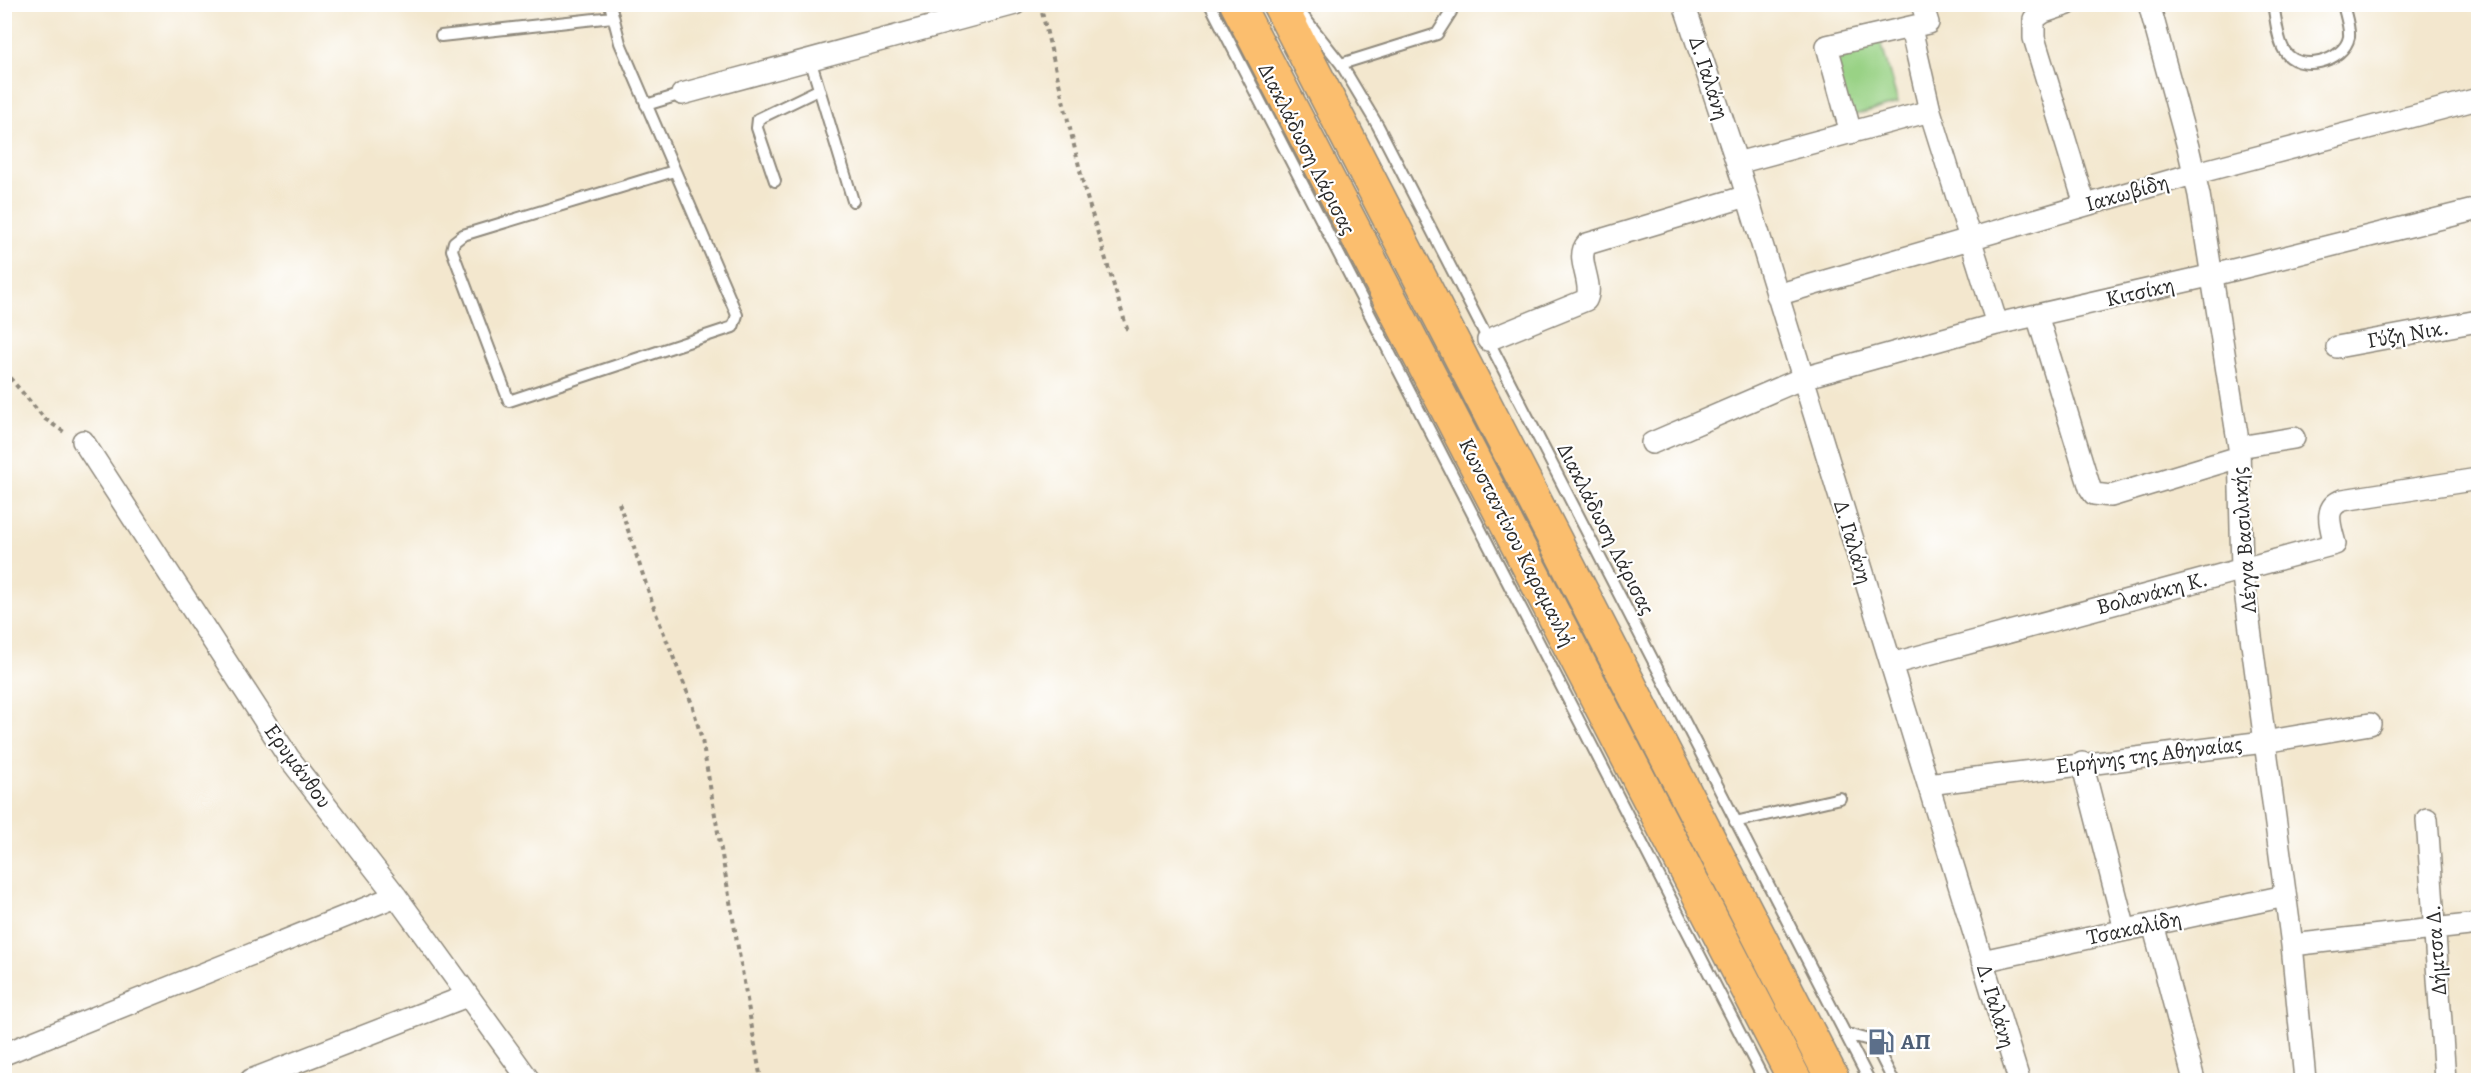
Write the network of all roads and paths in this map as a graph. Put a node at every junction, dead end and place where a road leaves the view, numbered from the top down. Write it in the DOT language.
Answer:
graph roads {
  1 [pos="610,4"];
  2 [pos="1015,4"];
  3 [pos="1040,4"];
  4 [pos="1210,4"];
  5 [pos="1238,4"];
  6 [pos="1279,4"];
  7 [pos="1294,4"];
  8 [pos="1450,4"];
  9 [pos="1684,4"];
  10 [pos="1922,4"];
  11 [pos="2068,4"];
  12 [pos="2149,4"];
  13 [pos="2273,4"];
  14 [pos="2343,4"];
  15 [pos="614,17"];
  16 [pos="1911,28"];
  17 [pos="441,36"];
  18 [pos="810,58"];
  19 [pos="1341,64"];
  20 [pos="818,90"];
  21 [pos="682,94"];
  22 [pos="2478,99"];
  23 [pos="646,105"];
  24 [pos="1930,111"];
  25 [pos="1851,133"];
  26 [pos="1737,163"];
  27 [pos="674,171"];
  28 [pos="2193,174"];
  29 [pos="775,181"];
  30 [pos="1747,196"];
  31 [pos="853,201"];
  32 [pos="2085,205"];
  33 [pos="2478,209"];
  34 [pos="1971,238"];
  35 [pos="2213,275"];
  36 [pos="1777,295"];
  37 [pos="2037,315"];
  38 [pos="2478,321"];
  39 [pos="1996,324"];
  40 [pos="1128,332"];
  41 [pos="1488,340"];
  42 [pos="2337,346"];
  43 [pos="4,371"];
  44 [pos="1803,378"];
  45 [pos="2294,438"];
  46 [pos="83,441"];
  47 [pos="1652,444"];
  48 [pos="2239,452"];
  49 [pos="2478,479"];
  50 [pos="619,503"];
  51 [pos="2242,569"];
  52 [pos="1891,664"];
  53 [pos="2370,724"];
  54 [pos="2264,742"];
  55 [pos="2082,763"];
  56 [pos="1928,784"];
  57 [pos="1840,798"];
  58 [pos="2427,819"];
  59 [pos="1735,822"];
  60 [pos="396,896"];
  61 [pos="2285,896"];
  62 [pos="2153,924"];
  63 [pos="2434,928"];
  64 [pos="2477,928"];
  65 [pos="2125,930"];
  66 [pos="2292,945"];
  67 [pos="1982,961"];
  68 [pos="467,996"];
  69 [pos="1844,1033"];
  70 [pos="4,1054"];
  71 [pos="251,1080"];
  72 [pos="529,1080"];
  73 [pos="760,1080"];
  74 [pos="1764,1080"];
  75 [pos="1795,1080"];
  76 [pos="1833,1080"];
  77 [pos="1869,1080"];
  78 [pos="1893,1080"];
  79 [pos="2019,1080"];
  80 [pos="2194,1080"];
  81 [pos="2306,1080"];
  82 [pos="2445,1080"];
  1 -- 15 [label="lane"];
  2 -- 18 [label="street"];
  3 -- 40 [label="path"];
  4 -- 74 [label="lane, Διακλάδωση Λάρισας"];
  5 -- 75 [label="main road, Κωνσταντίνου Καραμανλή"];
  6 -- 76 [label="main road, Κωνσταντίνου Καραμανλή"];
  7 -- 19 [label="lane, Διακλάδωση Λάρισας"];
  8 -- 19 [label="lane"];
  9 -- 26 [label="street, Δ. Γαλάνη"];
  10 -- 16 [label="street"];
  11 -- 32 [label="street"];
  12 -- 28 [label="street, Λέγγα Βασιλικής"];
  13 -- 14 [label="lane"];
  15 -- 17 [label="lane"];
  15 -- 23 [label="lane"];
  16 -- 24 [label="street"];
  16 -- 25 [label="street"];
  18 -- 20 [label="lane"];
  18 -- 21 [label="street"];
  19 -- 41 [label="lane, Διακλάδωση Λάρισας"];
  20 -- 29 [label="lane"];
  20 -- 31 [label="lane"];
  21 -- 23 [label="lane"];
  22 -- 28 [label="street, Ιακωβίδη"];
  23 -- 27 [label="lane"];
  24 -- 25 [label="street"];
  24 -- 34 [label="street"];
  25 -- 26 [label="street"];
  26 -- 30 [label="street, Δ. Γαλάνη"];
  27 -- 27 [label="lane"];
  28 -- 32 [label="street, Ιακωβίδη"];
  28 -- 35 [label="street, Λέγγα Βασιλικής"];
  30 -- 36 [label="street, Δ. Γαλάνη"];
  30 -- 41 [label="street"];
  32 -- 34 [label="street, Ιακωβίδη"];
  33 -- 35 [label="street, Κιτσίκη"];
  34 -- 36 [label="street, Ιακωβίδη"];
  34 -- 39 [label="street"];
  35 -- 37 [label="street, Κιτσίκη"];
  35 -- 48 [label="street, Λέγγα Βασιλικής"];
  36 -- 44 [label="street, Δ. Γαλάνη"];
  37 -- 39 [label="street, Κιτσίκη"];
  37 -- 48 [label="street"];
  38 -- 42 [label="street, Γύζη Νικ."];
  39 -- 44 [label="street, Κιτσίκη"];
  41 -- 59 [label="lane, Διακλάδωση Λάρισας"];
  43 -- 46 [label="path"];
  44 -- 47 [label="street, Κιτσίκη"];
  44 -- 52 [label="street, Δ. Γαλάνη"];
  45 -- 48 [label="street"];
  46 -- 60 [label="street, Ερυμάνθου"];
  48 -- 51 [label="street, Λέγγα Βασιλικής"];
  49 -- 51 [label="street, Βολανάκη Κ."];
  50 -- 73 [label="path"];
  51 -- 52 [label="street, Βολανάκη Κ."];
  51 -- 54 [label="street, Λέγγα Βασιλικής"];
  52 -- 56 [label="street, Δ. Γαλάνη"];
  53 -- 54 [label="street, Ειρήνης της Αθηναίας"];
  54 -- 55 [label="street, Ειρήνης της Αθηναίας"];
  54 -- 61 [label="street, Λέγγα Βασιλικής"];
  55 -- 56 [label="street, Ειρήνης της Αθηναίας"];
  55 -- 65 [label="street"];
  56 -- 67 [label="street, Δ. Γαλάνη"];
  57 -- 59 [label="lane"];
  58 -- 63 [label="street, Δήμτσα Δ."];
  59 -- 69 [label="lane, Διακλάδωση Λάρισας"];
  60 -- 68 [label="street, Ερυμάνθου"];
  60 -- 70 [label="street"];
  61 -- 62 [label="street, Τσακαλίδη"];
  61 -- 66 [label="street, Λέγγα Βασιλικής"];
  62 -- 65 [label="street, Τσακαλίδη"];
  62 -- 80 [label="street"];
  63 -- 64 [label="street"];
  63 -- 66 [label="street"];
  63 -- 82 [label="street, Δήμτσα Δ."];
  65 -- 67 [label="street, Τσακαλίδη"];
  66 -- 81 [label="street, Λέγγα Βασιλικής"];
  67 -- 79 [label="street, Δ. Γαλάνη"];
  68 -- 71 [label="street"];
  68 -- 72 [label="street, Ερυμάνθου"];
  69 -- 77 [label="lane, Διακλάδωση Λάρισας"];
  69 -- 78 [label="lane"];
}
